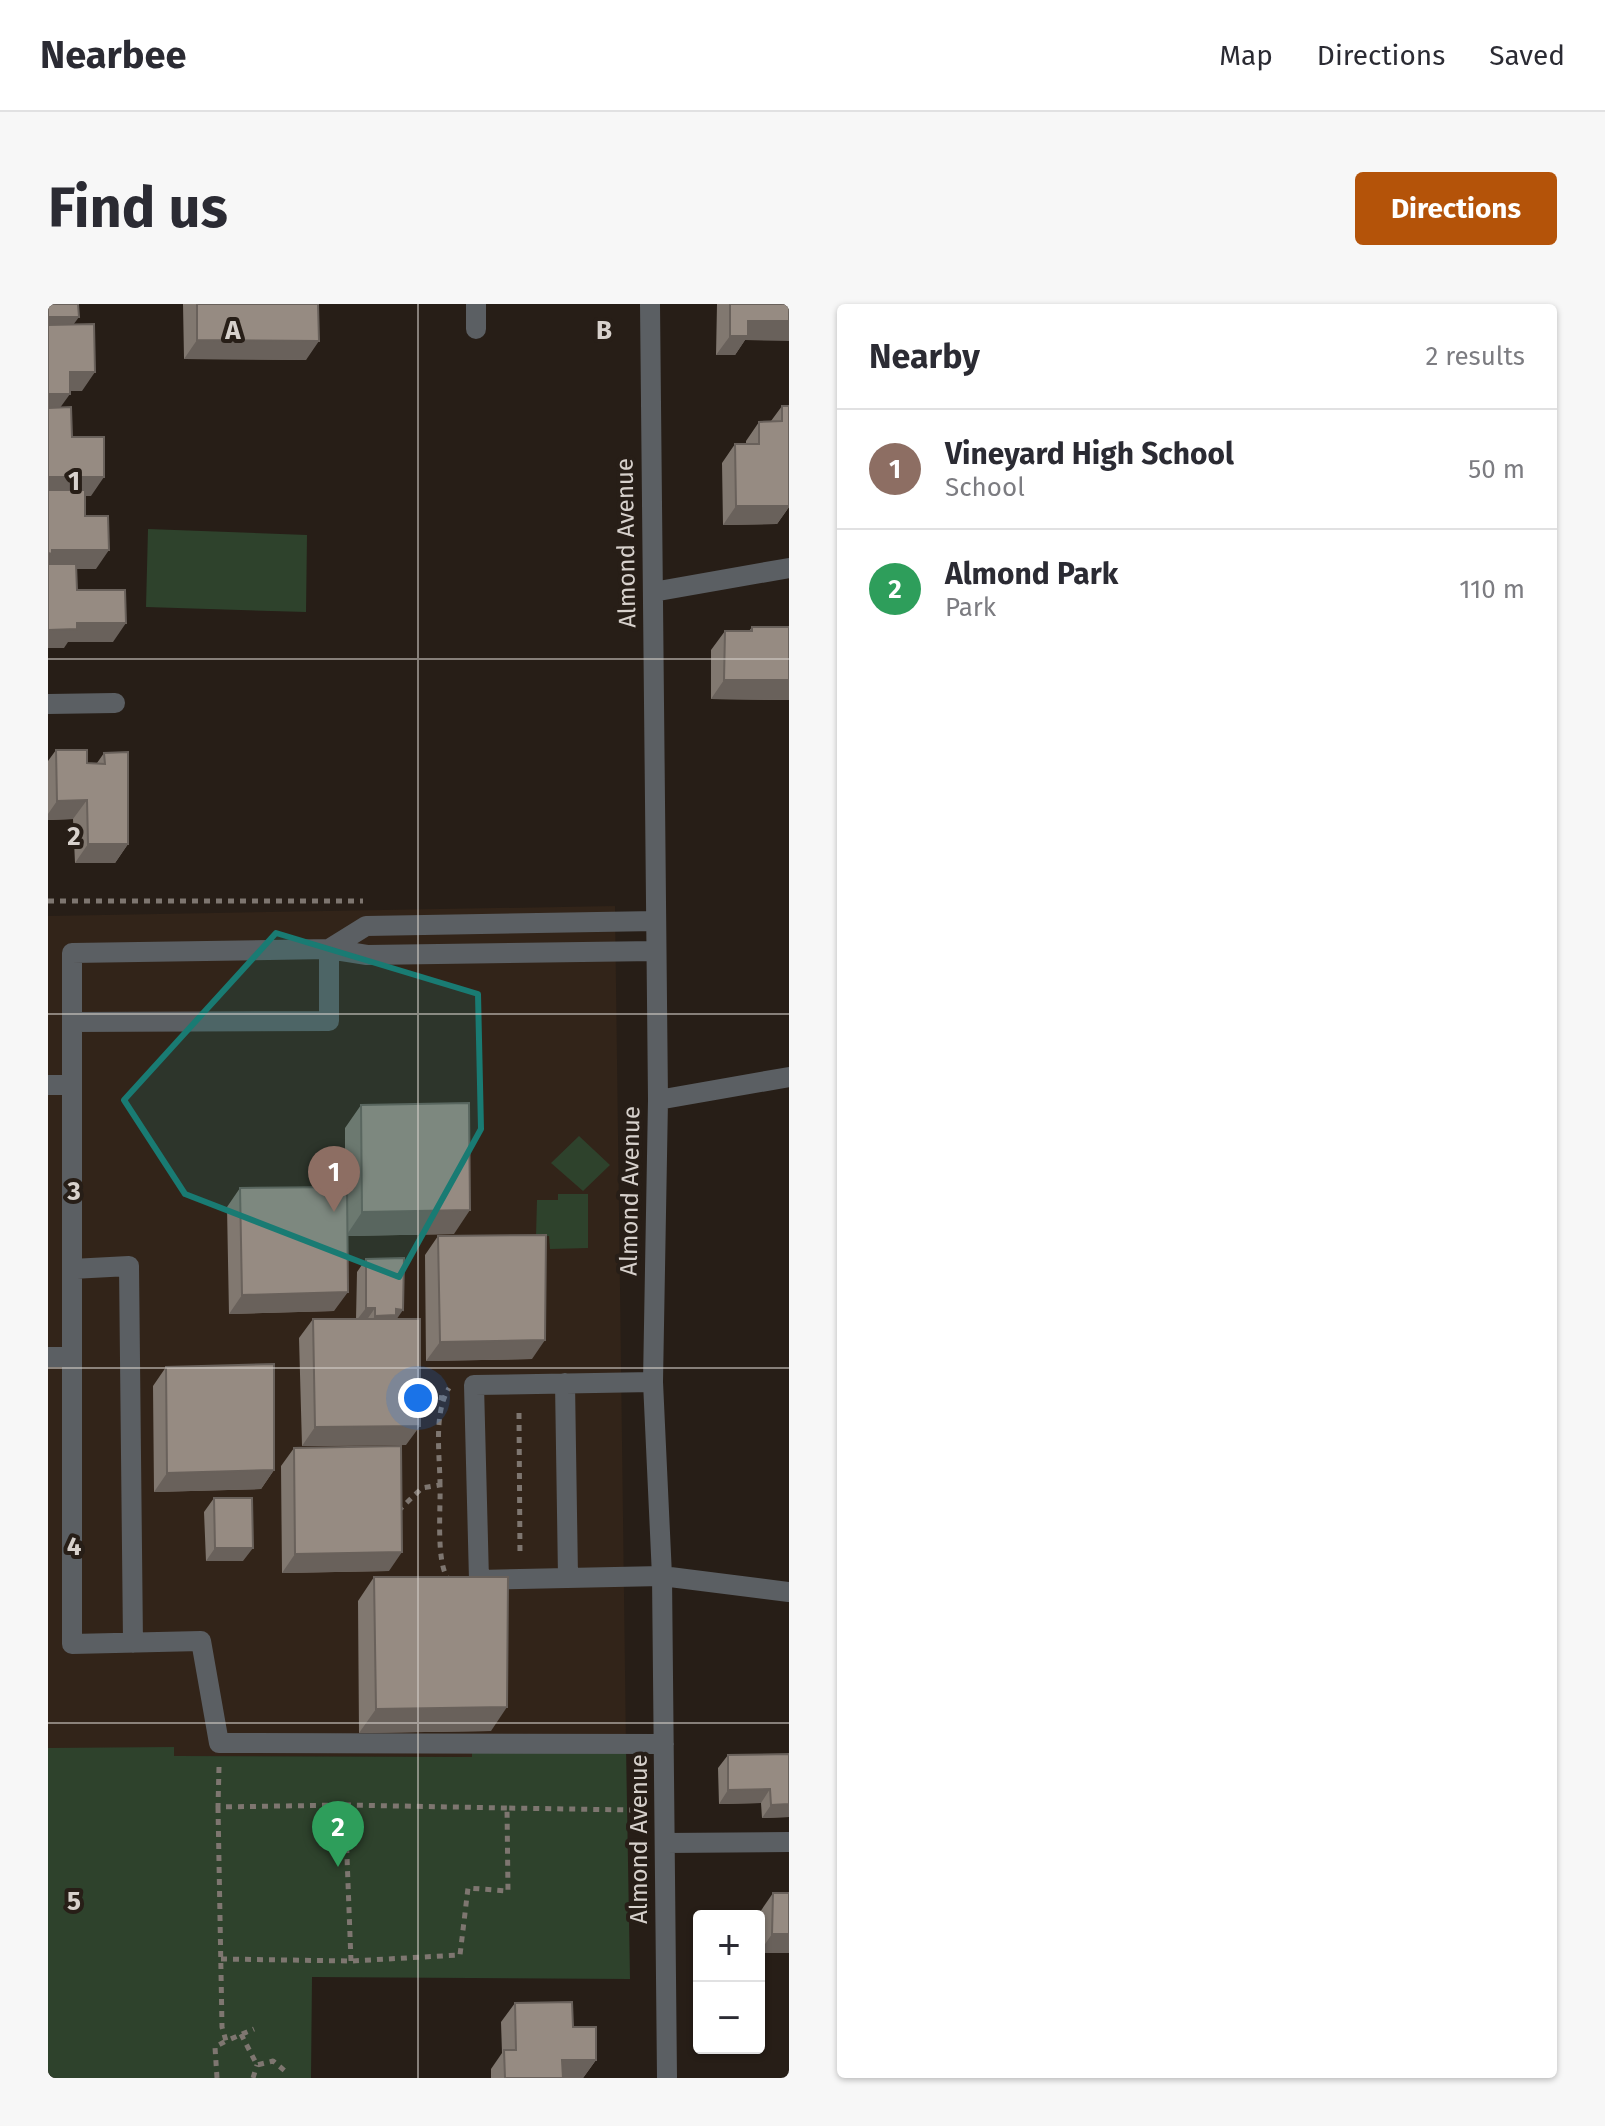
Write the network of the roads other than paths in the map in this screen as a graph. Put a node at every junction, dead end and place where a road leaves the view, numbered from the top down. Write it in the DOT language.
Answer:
graph roads {
  1 [pos="476,304"];
  2 [pos="650,304"];
  3 [pos="476,329"];
  4 [pos="789,568"];
  5 [pos="653,592"];
  6 [pos="115,703"];
  7 [pos="48,704"];
  8 [pos="656,921"];
  9 [pos="329,949"];
  10 [pos="656,951"];
  11 [pos="72,1022"];
  12 [pos="789,1077"];
  13 [pos="48,1085"];
  14 [pos="72,1085"];
  15 [pos="658,1100"];
  16 [pos="72,1269"];
  17 [pos="48,1357"];
  18 [pos="72,1357"];
  19 [pos="653,1382"];
  20 [pos="565,1383"];
  21 [pos="662,1576"];
  22 [pos="568,1577"];
  23 [pos="789,1592"];
  24 [pos="133,1643"];
  25 [pos="664,1744"];
  26 [pos="789,1842"];
  27 [pos="665,1843"];
  28 [pos="667,2078"];
  1 -- 3 [label="street"];
  2 -- 5 [label="street, Almond Avenue"];
  4 -- 5 [label="street"];
  5 -- 8 [label="street, Almond Avenue"];
  6 -- 7 [label="street"];
  8 -- 9 [label="street"];
  8 -- 10 [label="street, Almond Avenue"];
  9 -- 10 [label="street"];
  9 -- 11 [label="street"];
  9 -- 11 [label="street"];
  10 -- 15 [label="street, Almond Avenue"];
  11 -- 14 [label="street"];
  12 -- 15 [label="street"];
  13 -- 14 [label="street"];
  14 -- 16 [label="street"];
  15 -- 19 [label="street, Almond Avenue"];
  16 -- 18 [label="street"];
  16 -- 24 [label="street"];
  17 -- 18 [label="street"];
  18 -- 24 [label="street"];
  19 -- 20 [label="street"];
  19 -- 21 [label="street, Almond Avenue"];
  20 -- 22 [label="street"];
  20 -- 22 [label="street"];
  21 -- 22 [label="street"];
  21 -- 23 [label="street"];
  21 -- 25 [label="street, Almond Avenue"];
  24 -- 25 [label="street"];
  25 -- 27 [label="street, Almond Avenue"];
  26 -- 27 [label="street"];
  27 -- 28 [label="street, Almond Avenue"];
}
